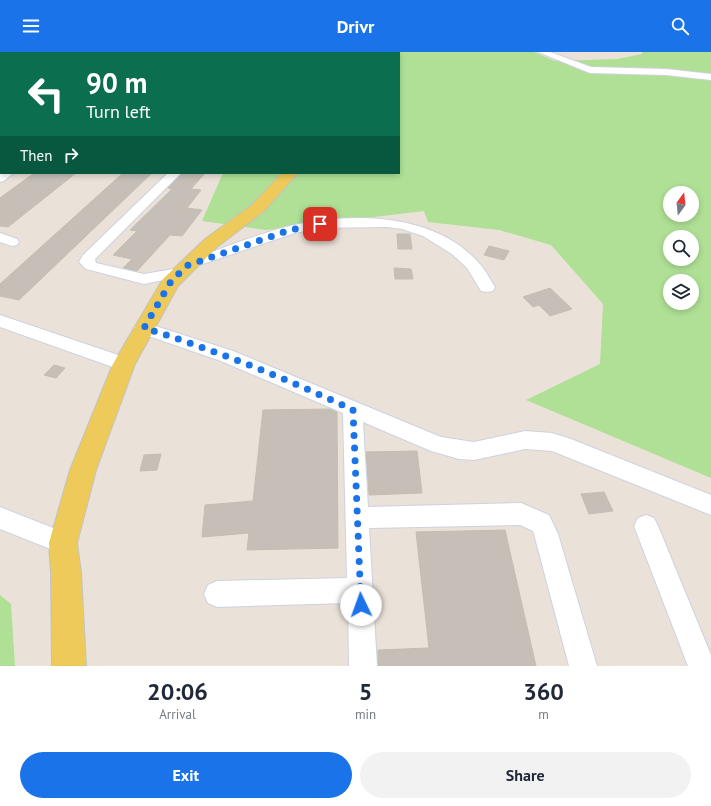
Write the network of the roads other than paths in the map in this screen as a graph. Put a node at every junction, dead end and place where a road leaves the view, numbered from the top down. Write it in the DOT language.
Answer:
graph roads {
  1 [pos="542,52"];
  2 [pos="711,77"];
  3 [pos="174,174"];
  4 [pos="289,174"];
  5 [pos="182,269"];
  6 [pos="144,279"];
  7 [pos="487,287"];
  8 [pos="163,296"];
  9 [pos="0,321"];
  10 [pos="144,328"];
  11 [pos="124,364"];
  12 [pos="353,410"];
  13 [pos="711,505"];
  14 [pos="0,518"];
  15 [pos="357,518"];
  16 [pos="646,526"];
  17 [pos="63,543"];
  18 [pos="360,590"];
  19 [pos="218,594"];
  20 [pos="69,666"];
  21 [pos="364,666"];
  22 [pos="583,666"];
  23 [pos="702,666"];
  1 -- 2 [label="lane"];
  3 -- 6 [label="lane"];
  4 -- 5 [label="main road"];
  5 -- 6 [label="lane"];
  5 -- 7 [label="lane"];
  5 -- 8 [label="main road"];
  6 -- 8 [label="lane"];
  8 -- 10 [label="main road"];
  9 -- 11 [label="lane"];
  10 -- 11 [label="main road"];
  10 -- 12 [label="lane"];
  11 -- 17 [label="main road"];
  12 -- 13 [label="lane"];
  12 -- 15 [label="lane"];
  14 -- 17 [label="lane"];
  15 -- 18 [label="lane"];
  15 -- 22 [label="lane"];
  16 -- 23 [label="lane"];
  17 -- 20 [label="main road"];
  18 -- 19 [label="lane"];
  18 -- 21 [label="lane"];
}
